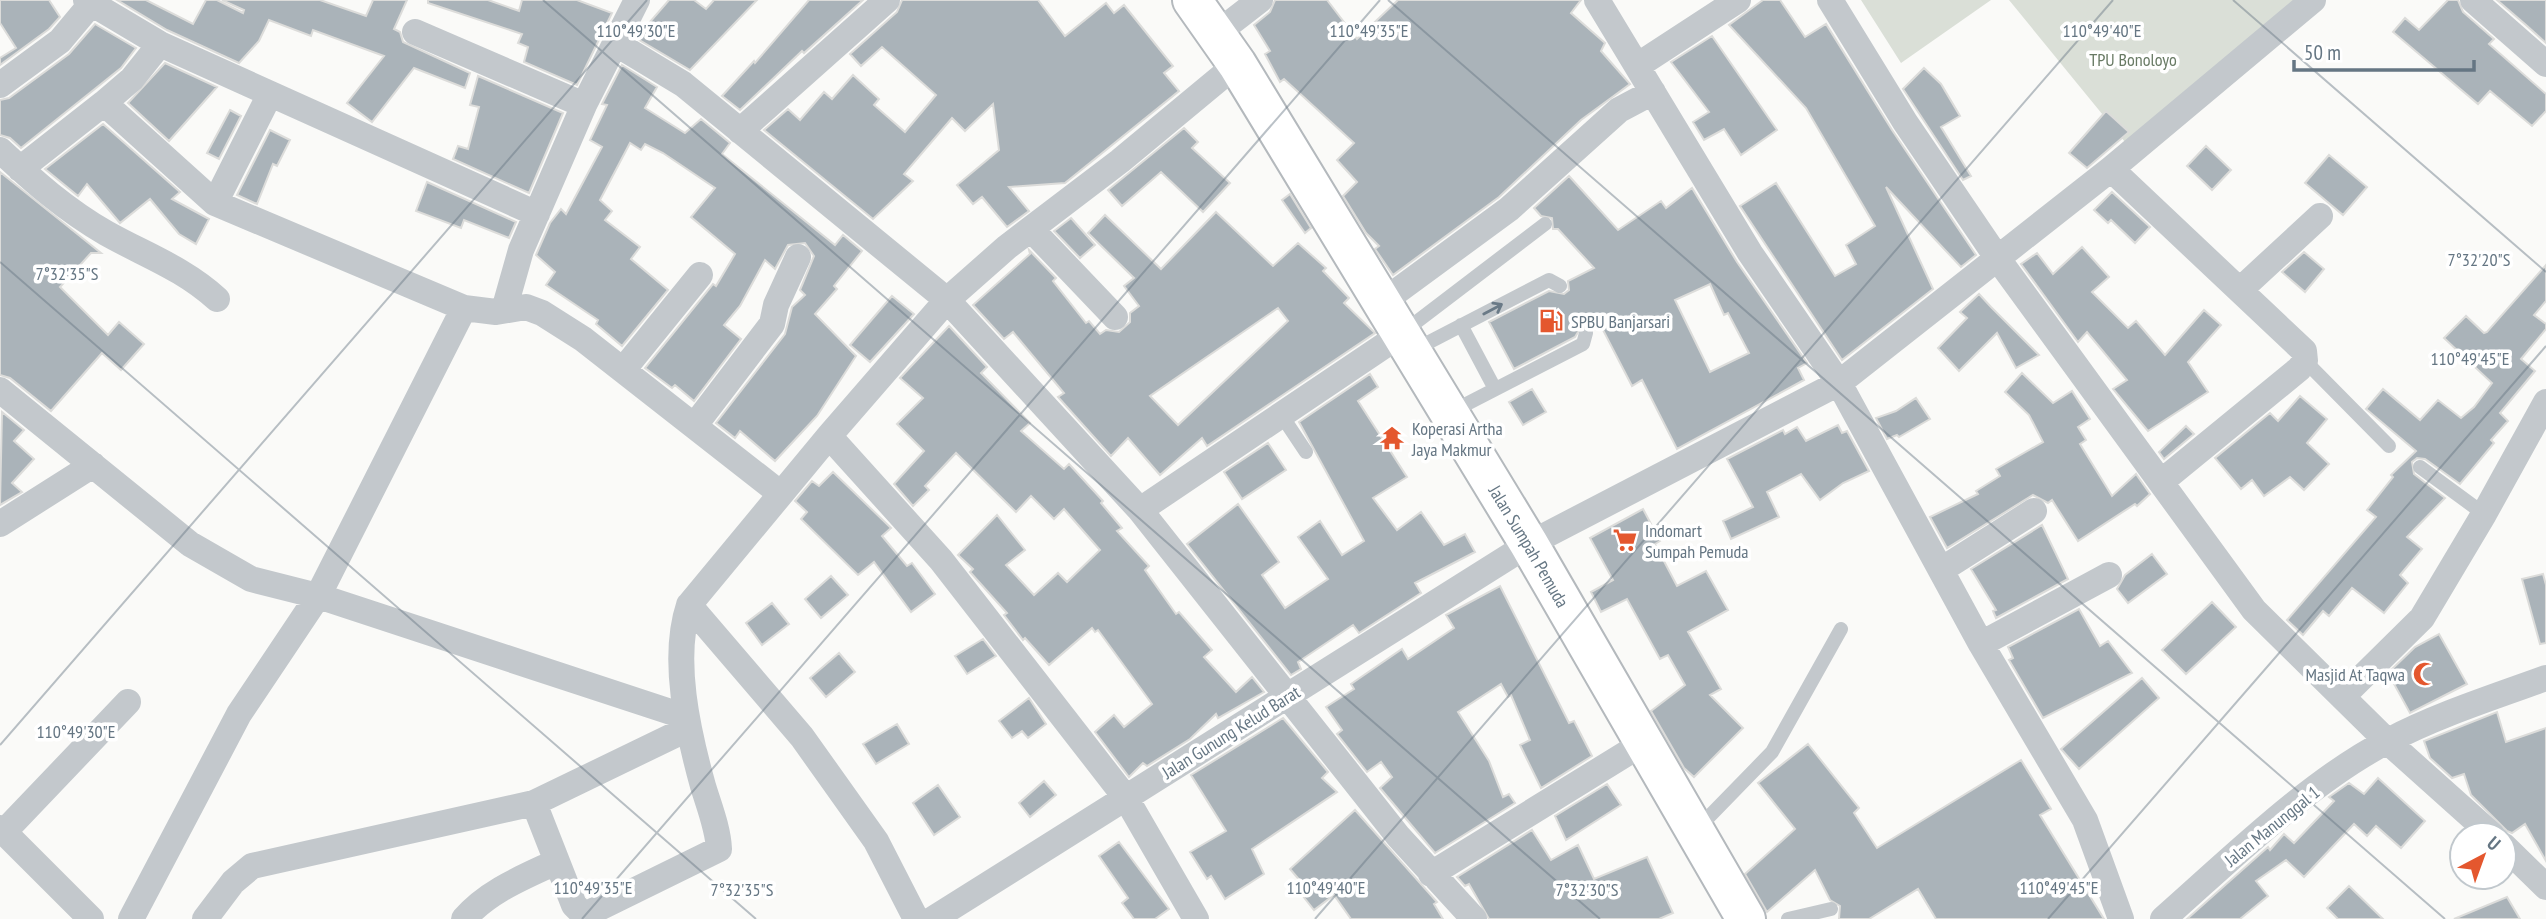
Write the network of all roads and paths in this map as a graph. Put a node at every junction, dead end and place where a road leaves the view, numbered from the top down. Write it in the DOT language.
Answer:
graph roads {
  1 [pos="887,0"];
  2 [pos="1192,0"];
  3 [pos="1260,0"];
  4 [pos="1597,0"];
  5 [pos="1738,0"];
  6 [pos="1830,0"];
  7 [pos="2313,0"];
  8 [pos="2473,0"];
  9 [pos="89,2"];
  10 [pos="631,2"];
  11 [pos="415,32"];
  12 [pos="615,43"];
  13 [pos="160,44"];
  14 [pos="1226,49"];
  15 [pos="2546,64"];
  16 [pos="1637,66"];
  17 [pos="0,85"];
  18 [pos="1653,92"];
  19 [pos="270,94"];
  20 [pos="104,103"];
  21 [pos="584,105"];
  22 [pos="740,131"];
  23 [pos="0,150"];
  24 [pos="20,169"];
  25 [pos="2111,169"];
  26 [pos="215,203"];
  27 [pos="537,214"];
  28 [pos="2320,216"];
  29 [pos="1545,224"];
  30 [pos="1031,229"];
  31 [pos="798,257"];
  32 [pos="1998,259"];
  33 [pos="700,275"];
  34 [pos="1560,286"];
  35 [pos="2240,290"];
  36 [pos="216,299"];
  37 [pos="947,300"];
  38 [pos="464,308"];
  39 [pos="504,310"];
  40 [pos="1115,317"];
  41 [pos="1461,325"];
  42 [pos="1397,330"];
  43 [pos="1586,333"];
  44 [pos="2305,361"];
  45 [pos="623,370"];
  46 [pos="1839,383"];
  47 [pos="1495,389"];
  48 [pos="0,390"];
  49 [pos="2546,402"];
  50 [pos="1280,412"];
  51 [pos="1448,413"];
  52 [pos="695,425"];
  53 [pos="828,436"];
  54 [pos="2389,446"];
  55 [pos="1306,452"];
  56 [pos="93,465"];
  57 [pos="2420,467"];
  58 [pos="2161,482"];
  59 [pos="781,494"];
  60 [pos="1140,510"];
  61 [pos="2035,511"];
  62 [pos="2484,514"];
  63 [pos="2,523"];
  64 [pos="1529,544"];
  65 [pos="1941,570"];
  66 [pos="2109,575"];
  67 [pos="318,596"];
  68 [pos="689,605"];
  69 [pos="1840,629"];
  70 [pos="1982,644"];
  71 [pos="2546,678"];
  72 [pos="1289,696"];
  73 [pos="2343,696"];
  74 [pos="128,702"];
  75 [pos="687,723"];
  76 [pos="2387,741"];
  77 [pos="1645,742"];
  78 [pos="1126,798"];
  79 [pos="534,803"];
  80 [pos="2476,821"];
  81 [pos="1697,829"];
  82 [pos="2,830"];
  83 [pos="2518,860"];
  84 [pos="556,862"];
  85 [pos="1431,874"];
  86 [pos="2546,887"];
  87 [pos="1831,909"];
  88 [pos="91,919"];
  89 [pos="131,919"];
  90 [pos="205,919"];
  91 [pos="464,919"];
  92 [pos="916,919"];
  93 [pos="933,919"];
  94 [pos="1196,919"];
  95 [pos="1474,919"];
  96 [pos="1746,919"];
  97 [pos="1788,919"];
  98 [pos="2121,919"];
  99 [pos="2163,919"];
  1 -- 22 [label="street"];
  2 -- 14 [label="highway, Jalan Sumpah Pemuda"];
  3 -- 14 [label="street"];
  4 -- 16 [label="street"];
  5 -- 16 [label="street"];
  6 -- 32 [label="street"];
  7 -- 25 [label="street, Jalan Gunung Kelud Barat"];
  8 -- 15 [label="street"];
  9 -- 13 [label="street"];
  9 -- 17 [label="street"];
  10 -- 12 [label="street"];
  11 -- 21 [label="street"];
  12 -- 21 [label="street"];
  12 -- 22 [label="street"];
  13 -- 19 [label="street"];
  13 -- 20 [label="street"];
  14 -- 30 [label="street"];
  14 -- 42 [label="highway, Jalan Sumpah Pemuda"];
  16 -- 18 [label="street"];
  18 -- 42 [label="street"];
  18 -- 46 [label="street"];
  19 -- 26 [label="street"];
  19 -- 27 [label="street"];
  20 -- 24 [label="street"];
  20 -- 26 [label="street"];
  21 -- 27 [label="street"];
  22 -- 37 [label="street"];
  23 -- 24 [label="street"];
  24 -- 36 [label="street"];
  25 -- 32 [label="street, Jalan Gunung Kelud Barat"];
  25 -- 35 [label="street"];
  26 -- 38 [label="street"];
  27 -- 39 [label="street"];
  28 -- 35 [label="street"];
  29 -- 42 [label="lane"];
  30 -- 37 [label="street"];
  30 -- 40 [label="street"];
  31 -- 52 [label="street"];
  32 -- 46 [label="street, Jalan Gunung Kelud Barat"];
  32 -- 58 [label="street"];
  33 -- 45 [label="street"];
  41 -- 34 [label="lane, one-way"];
  35 -- 44 [label="street"];
  37 -- 53 [label="street"];
  37 -- 60 [label="street"];
  38 -- 39 [label="street"];
  38 -- 67 [label="street"];
  39 -- 45 [label="street"];
  41 -- 42 [label="lane"];
  41 -- 47 [label="lane"];
  42 -- 50 [label="street"];
  42 -- 51 [label="highway, Jalan Sumpah Pemuda"];
  43 -- 47 [label="lane"];
  44 -- 54 [label="lane"];
  44 -- 58 [label="street"];
  45 -- 52 [label="street"];
  46 -- 64 [label="street, Jalan Gunung Kelud Barat"];
  46 -- 65 [label="street"];
  47 -- 51 [label="lane"];
  48 -- 56 [label="street"];
  49 -- 62 [label="street"];
  50 -- 55 [label="lane"];
  50 -- 60 [label="street"];
  51 -- 64 [label="highway, Jalan Sumpah Pemuda"];
  52 -- 59 [label="street"];
  53 -- 59 [label="street"];
  53 -- 78 [label="street"];
  56 -- 63 [label="street"];
  56 -- 67 [label="street"];
  57 -- 62 [label="lane"];
  58 -- 73 [label="street"];
  59 -- 68 [label="street"];
  60 -- 72 [label="street"];
  61 -- 65 [label="street"];
  62 -- 73 [label="street"];
  64 -- 72 [label="street, Jalan Gunung Kelud Barat"];
  64 -- 77 [label="highway, Jalan Sumpah Pemuda"];
  65 -- 70 [label="street"];
  66 -- 70 [label="street"];
  67 -- 75 [label="street"];
  67 -- 89 [label="street"];
  68 -- 75 [label="street"];
  68 -- 92 [label="street"];
  69 -- 81 [label="lane"];
  70 -- 98 [label="street"];
  71 -- 76 [label="street, Jalan Manunggal 1"];
  72 -- 78 [label="street, Jalan Gunung Kelud Barat"];
  72 -- 85 [label="street"];
  73 -- 76 [label="street"];
  74 -- 82 [label="street"];
  75 -- 79 [label="street"];
  75 -- 84 [label="street"];
  76 -- 80 [label="street"];
  76 -- 99 [label="street, Jalan Manunggal 1"];
  77 -- 81 [label="highway, Jalan Sumpah Pemuda"];
  77 -- 85 [label="street"];
  78 -- 93 [label="street, Jalan Gunung Kelud Barat"];
  78 -- 94 [label="street"];
  79 -- 84 [label="street"];
  79 -- 90 [label="street"];
  81 -- 96 [label="highway, Jalan Sumpah Pemuda"];
  82 -- 88 [label="street"];
  83 -- 86 [label="street"];
  84 -- 91 [label="street"];
  85 -- 95 [label="street"];
  87 -- 97 [label="lane"];
}
